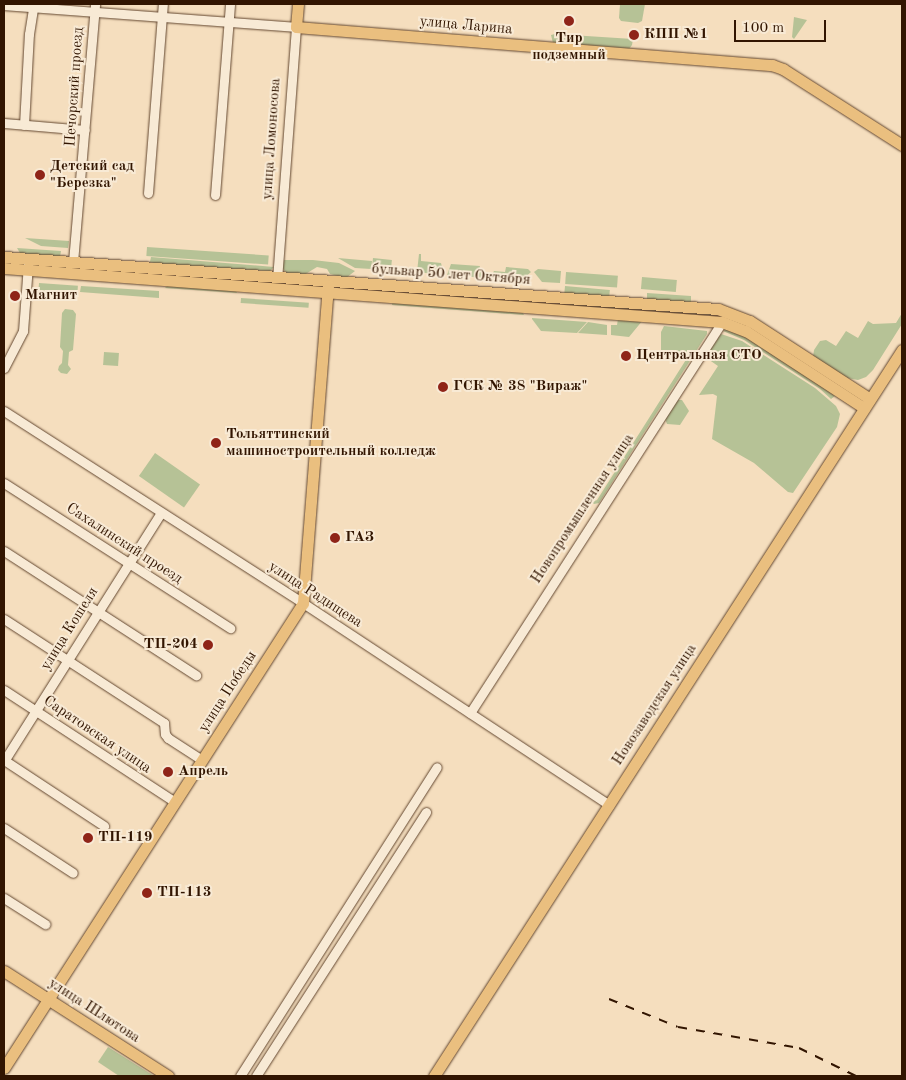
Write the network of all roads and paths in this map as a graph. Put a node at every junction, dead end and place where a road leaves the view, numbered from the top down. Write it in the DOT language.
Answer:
graph roads {
  1 [pos="163,4"];
  2 [pos="230,4"];
  3 [pos="298,4"];
  4 [pos="4,5"];
  5 [pos="34,6"];
  6 [pos="95,8"];
  7 [pos="162,17"];
  8 [pos="228,22"];
  9 [pos="296,26"];
  10 [pos="4,123"];
  11 [pos="24,125"];
  12 [pos="85,130"];
  13 [pos="902,145"];
  14 [pos="148,193"];
  15 [pos="215,195"];
  16 [pos="4,257"];
  17 [pos="72,262"];
  18 [pos="28,264"];
  19 [pos="4,268"];
  20 [pos="277,277"];
  21 [pos="328,286"];
  22 [pos="560,303"];
  23 [pos="722,322"];
  24 [pos="902,350"];
  25 [pos="4,368"];
  26 [pos="840,386"];
  27 [pos="867,404"];
  28 [pos="4,411"];
  29 [pos="4,483"];
  30 [pos="160,513"];
  31 [pos="4,550"];
  32 [pos="128,562"];
  33 [pos="303,603"];
  34 [pos="97,611"];
  35 [pos="4,619"];
  36 [pos="230,628"];
  37 [pos="67,660"];
  38 [pos="196,676"];
  39 [pos="4,690"];
  40 [pos="35,710"];
  41 [pos="470,713"];
  42 [pos="202,760"];
  43 [pos="4,761"];
  44 [pos="437,767"];
  45 [pos="175,802"];
  46 [pos="609,805"];
  47 [pos="426,812"];
  48 [pos="104,826"];
  49 [pos="4,828"];
  50 [pos="73,873"];
  51 [pos="4,898"];
  52 [pos="45,924"];
  53 [pos="4,970"];
  54 [pos="48,1000"];
  55 [pos="4,1068"];
  56 [pos="168,1076"];
  57 [pos="240,1076"];
  58 [pos="256,1076"];
  59 [pos="434,1076"];
  1 -- 7 [label="street"];
  2 -- 8 [label="street"];
  3 -- 9 [label="main road, улица Ломоносова"];
  4 -- 5 [label="street, улица Ларина"];
  5 -- 6 [label="street, улица Ларина"];
  5 -- 11 [label="street"];
  6 -- 7 [label="street, улица Ларина"];
  6 -- 12 [label="street, Печорский проезд"];
  7 -- 8 [label="street, улица Ларина"];
  7 -- 14 [label="street"];
  8 -- 9 [label="street, улица Ларина"];
  8 -- 15 [label="street"];
  9 -- 13 [label="main road, улица Ларина"];
  9 -- 20 [label="street, улица Ломоносова"];
  10 -- 11 [label="street"];
  11 -- 12 [label="street"];
  12 -- 17 [label="street, Печорский проезд"];
  16 -- 18 [label="main road, бульвар 50 лет Октября"];
  17 -- 18 [label="main road, бульвар 50 лет Октября"];
  17 -- 20 [label="main road, бульвар 50 лет Октября"];
  18 -- 19 [label="main road, бульвар 50 лет Октября"];
  18 -- 21 [label="main road, бульвар 50 лет Октября"];
  18 -- 25 [label="street"];
  20 -- 21 [label="main road, бульвар 50 лет Октября"];
  21 -- 22 [label="main road, бульвар 50 лет Октября"];
  21 -- 33 [label="main road, улица Победы"];
  22 -- 23 [label="main road, бульвар 50 лет Октября"];
  22 -- 26 [label="main road, бульвар 50 лет Октября"];
  23 -- 26 [label="main road, бульвар 50 лет Октября"];
  23 -- 41 [label="street, Новопромышленная улица"];
  24 -- 27 [label="main road, Новозаводская улица"];
  26 -- 27 [label="main road, бульвар 50 лет Октября"];
  27 -- 46 [label="main road, Новозаводская улица"];
  28 -- 30 [label="street, улица Радищева"];
  29 -- 32 [label="street, Сахалинский проезд"];
  30 -- 32 [label="street, улица Кошеля"];
  30 -- 33 [label="street, улица Радищева"];
  31 -- 34 [label="street"];
  32 -- 34 [label="street, улица Кошеля"];
  32 -- 36 [label="street, Сахалинский проезд"];
  33 -- 41 [label="street, улица Радищева"];
  33 -- 42 [label="main road, улица Победы"];
  34 -- 37 [label="street, улица Кошеля"];
  34 -- 38 [label="street"];
  35 -- 37 [label="street"];
  37 -- 40 [label="street, улица Кошеля"];
  37 -- 42 [label="street"];
  39 -- 40 [label="street, Саратовская улица"];
  40 -- 43 [label="street, улица Кошеля"];
  40 -- 45 [label="street, Саратовская улица"];
  41 -- 46 [label="street, улица Радищева"];
  42 -- 45 [label="main road, улица Победы"];
  43 -- 48 [label="street"];
  44 -- 57 [label="street"];
  45 -- 54 [label="main road, улица Победы"];
  46 -- 59 [label="main road, Новозаводская улица"];
  47 -- 58 [label="street"];
  49 -- 50 [label="street"];
  51 -- 52 [label="street"];
  53 -- 54 [label="main road, улица Шлютова"];
  54 -- 55 [label="main road, улица Победы"];
  54 -- 56 [label="main road, улица Шлютова"];
}
